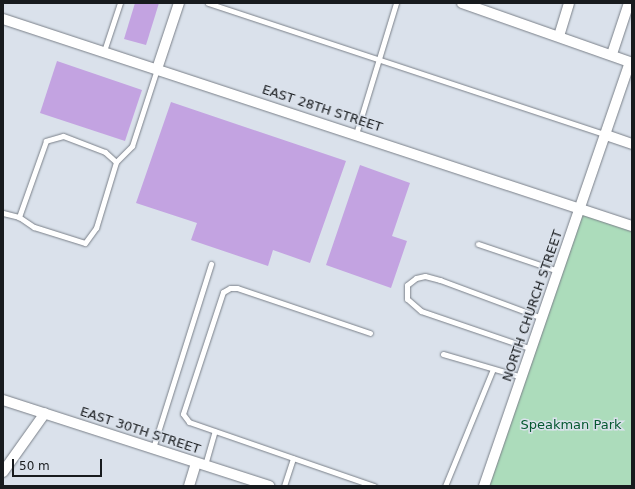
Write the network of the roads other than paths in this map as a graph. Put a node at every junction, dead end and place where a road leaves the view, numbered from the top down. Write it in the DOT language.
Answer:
graph roads {
  1 [pos="120,3"];
  2 [pos="179,3"];
  3 [pos="208,3"];
  4 [pos="396,3"];
  5 [pos="462,3"];
  6 [pos="569,3"];
  7 [pos="629,3"];
  8 [pos="3,19"];
  9 [pos="559,36"];
  10 [pos="104,50"];
  11 [pos="612,54"];
  12 [pos="379,60"];
  13 [pos="631,62"];
  14 [pos="157,69"];
  15 [pos="356,134"];
  16 [pos="606,135"];
  17 [pos="632,144"];
  18 [pos="116,162"];
  19 [pos="581,208"];
  20 [pos="3,213"];
  21 [pos="19,217"];
  22 [pos="632,226"];
  23 [pos="478,244"];
  24 [pos="211,264"];
  25 [pos="559,272"];
  26 [pos="543,318"];
  27 [pos="370,333"];
  28 [pos="532,349"];
  29 [pos="443,354"];
  30 [pos="493,369"];
  31 [pos="522,377"];
  32 [pos="3,400"];
  33 [pos="45,413"];
  34 [pos="215,431"];
  35 [pos="153,448"];
  36 [pos="293,458"];
  37 [pos="201,464"];
  38 [pos="3,472"];
  39 [pos="189,486"];
  40 [pos="269,486"];
  41 [pos="284,486"];
  42 [pos="374,486"];
  43 [pos="445,486"];
  44 [pos="484,486"];
  1 -- 10 [label="lane"];
  2 -- 14 [label="street"];
  3 -- 12 [label="lane"];
  4 -- 12 [label="lane"];
  5 -- 9 [label="street"];
  6 -- 9 [label="street"];
  7 -- 11 [label="street"];
  8 -- 10 [label="street, EAST 28TH STREET"];
  9 -- 11 [label="street"];
  10 -- 14 [label="street, EAST 28TH STREET"];
  11 -- 13 [label="street"];
  12 -- 15 [label="lane"];
  12 -- 16 [label="lane"];
  13 -- 16 [label="street, NORTH CHURCH STREET"];
  14 -- 15 [label="street, EAST 28TH STREET"];
  14 -- 18 [label="lane"];
  15 -- 19 [label="street, EAST 28TH STREET"];
  16 -- 17 [label="street"];
  16 -- 19 [label="street, NORTH CHURCH STREET"];
  18 -- 21 [label="lane"];
  18 -- 21 [label="lane"];
  19 -- 22 [label="street, EAST 28TH STREET"];
  19 -- 25 [label="street, NORTH CHURCH STREET"];
  20 -- 21 [label="lane"];
  23 -- 25 [label="lane"];
  24 -- 35 [label="lane"];
  25 -- 26 [label="street, NORTH CHURCH STREET"];
  26 -- 28 [label="street, NORTH CHURCH STREET"];
  26 -- 28 [label="lane"];
  27 -- 34 [label="lane"];
  28 -- 31 [label="street, NORTH CHURCH STREET"];
  29 -- 30 [label="lane"];
  30 -- 31 [label="lane"];
  30 -- 43 [label="lane"];
  31 -- 44 [label="street, NORTH CHURCH STREET"];
  32 -- 33 [label="street, EAST 30TH STREET"];
  33 -- 35 [label="street, EAST 30TH STREET"];
  33 -- 38 [label="street"];
  34 -- 36 [label="lane"];
  34 -- 37 [label="lane"];
  35 -- 37 [label="street, EAST 30TH STREET"];
  36 -- 41 [label="lane"];
  36 -- 42 [label="lane"];
  37 -- 39 [label="street"];
  37 -- 40 [label="street, EAST 30TH STREET"];
}
